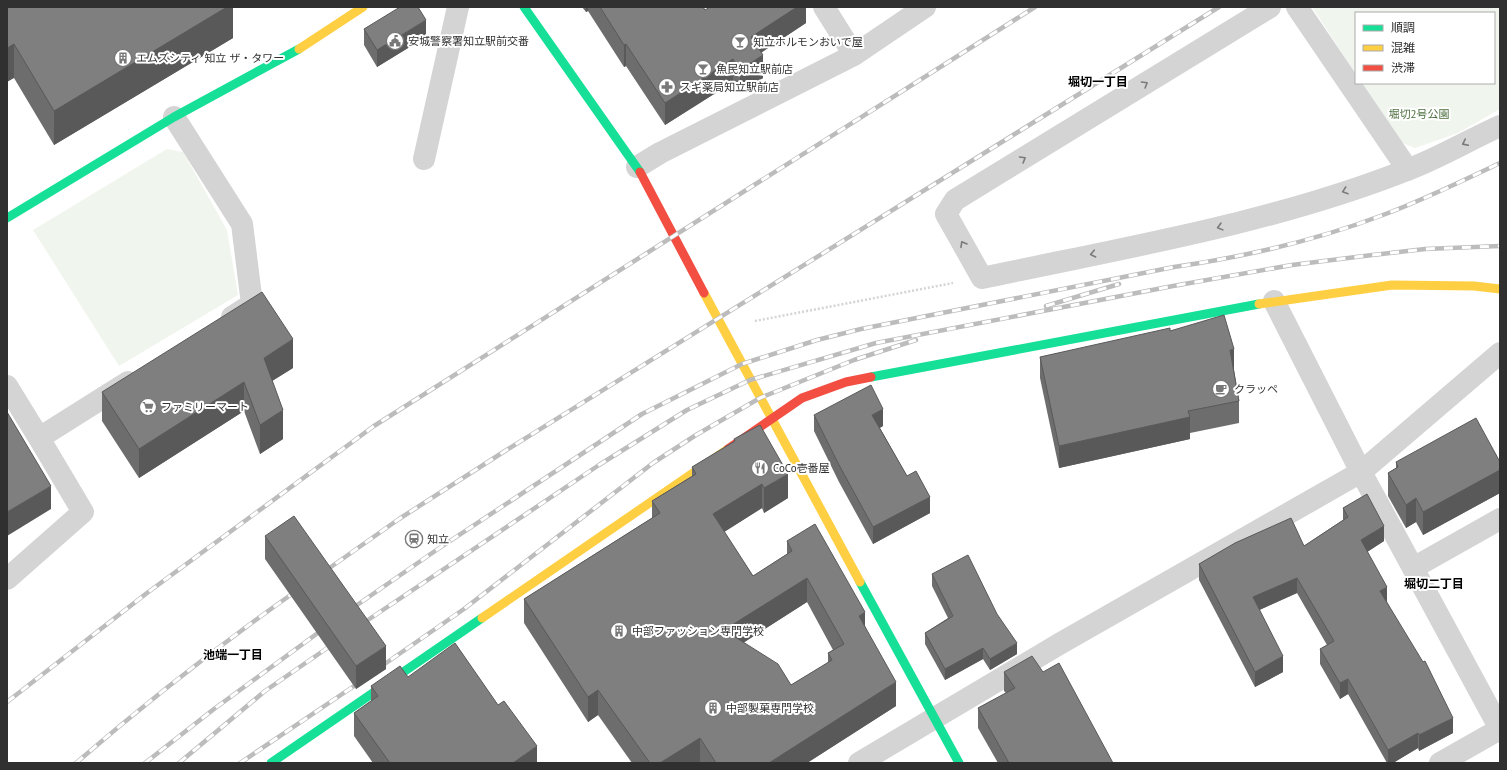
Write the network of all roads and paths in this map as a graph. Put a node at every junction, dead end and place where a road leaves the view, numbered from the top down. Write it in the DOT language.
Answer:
graph roads {
  1 [pos="363,7"];
  2 [pos="458,7"];
  3 [pos="524,7"];
  4 [pos="824,7"];
  5 [pos="925,7"];
  6 [pos="1270,7"];
  7 [pos="1297,7"];
  8 [pos="854,55"];
  9 [pos="174,117"];
  10 [pos="1500,126"];
  11 [pos="424,159"];
  12 [pos="638,167"];
  13 [pos="1408,170"];
  14 [pos="7,218"];
  15 [pos="982,278"];
  16 [pos="1500,289"];
  17 [pos="1274,301"];
  18 [pos="755,321"];
  19 [pos="212,329"];
  20 [pos="1500,353"];
  21 [pos="146,371"];
  22 [pos="7,386"];
  23 [pos="772,419"];
  24 [pos="39,438"];
  25 [pos="1361,472"];
  26 [pos="1500,519"];
  27 [pos="1413,568"];
  28 [pos="7,579"];
  29 [pos="934,717"];
  30 [pos="1500,729"];
  31 [pos="271,763"];
  32 [pos="859,763"];
  33 [pos="959,763"];
  34 [pos="1440,763"];
  1 -- 9 [label="street"];
  2 -- 11 [label="street"];
  3 -- 12 [label="street"];
  4 -- 8 [label="street"];
  5 -- 8 [label="street"];
  15 -- 6 [label="street, one-way"];
  7 -- 13 [label="street"];
  8 -- 12 [label="street"];
  9 -- 14 [label="street"];
  9 -- 19 [label="street"];
  10 -- 13 [label="street, one-way"];
  12 -- 23 [label="street"];
  13 -- 15 [label="street, one-way"];
  15 -- 18 [label="path"];
  16 -- 17 [label="street"];
  17 -- 23 [label="street"];
  17 -- 25 [label="street"];
  20 -- 25 [label="street"];
  21 -- 24 [label="street"];
  22 -- 24 [label="street"];
  23 -- 29 [label="street"];
  23 -- 31 [label="street"];
  24 -- 28 [label="street"];
  25 -- 27 [label="street"];
  25 -- 29 [label="street"];
  26 -- 27 [label="street"];
  27 -- 30 [label="street"];
  29 -- 32 [label="street"];
  29 -- 33 [label="street"];
  30 -- 34 [label="street"];
}
